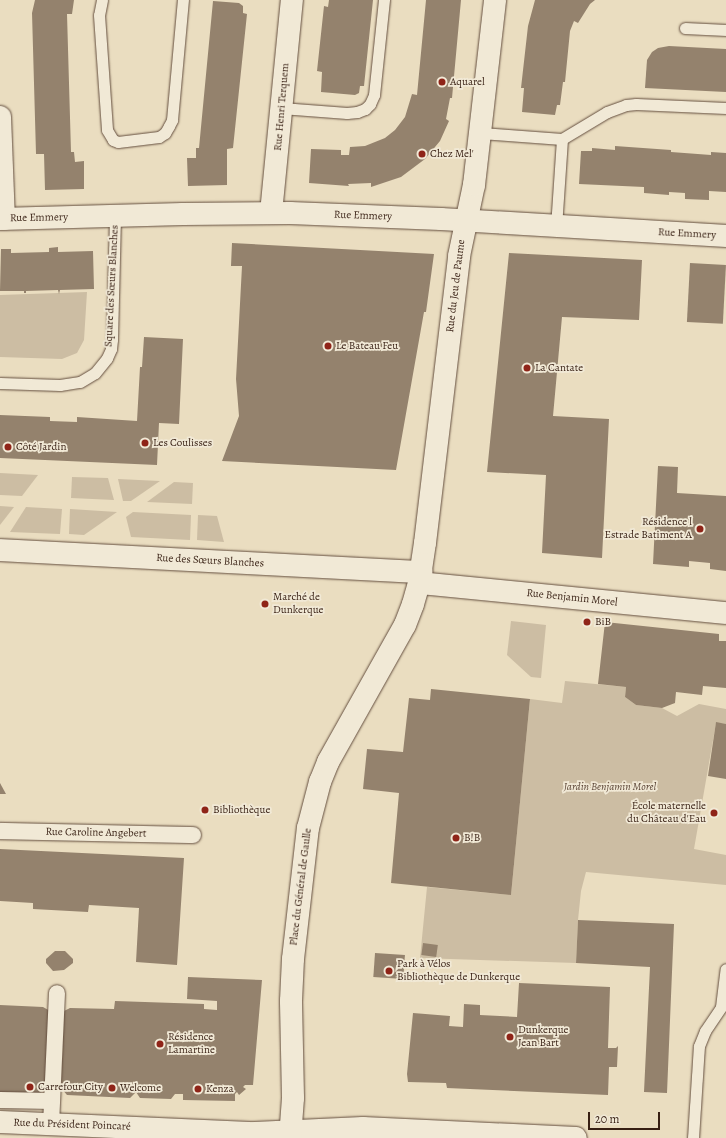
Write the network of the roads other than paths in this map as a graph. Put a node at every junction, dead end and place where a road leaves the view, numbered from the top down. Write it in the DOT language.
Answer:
graph roads {
  1 [pos="102,0"];
  2 [pos="183,0"];
  3 [pos="292,0"];
  4 [pos="384,0"];
  5 [pos="495,0"];
  6 [pos="685,28"];
  7 [pos="726,30"];
  8 [pos="281,108"];
  9 [pos="726,108"];
  10 [pos="0,117"];
  11 [pos="481,134"];
  12 [pos="562,139"];
  13 [pos="271,213"];
  14 [pos="115,216"];
  15 [pos="2,219"];
  16 [pos="466,221"];
  17 [pos="556,226"];
  18 [pos="726,236"];
  19 [pos="0,383"];
  20 [pos="0,550"];
  21 [pos="420,578"];
  22 [pos="726,613"];
  23 [pos="0,831"];
  24 [pos="192,835"];
  25 [pos="726,969"];
  26 [pos="57,993"];
  27 [pos="0,1100"];
  28 [pos="52,1101"];
  29 [pos="0,1122"];
  30 [pos="50,1124"];
  31 [pos="290,1135"];
  32 [pos="576,1138"];
  33 [pos="693,1138"];
  1 -- 2 [label="lane"];
  3 -- 8 [label="street, Rue Henri Terquem"];
  4 -- 8 [label="lane"];
  5 -- 11 [label="street, Rue du Jeu de Paume"];
  6 -- 7 [label="lane"];
  8 -- 13 [label="street, Rue Henri Terquem"];
  9 -- 12 [label="lane"];
  10 -- 15 [label="street"];
  11 -- 12 [label="lane"];
  11 -- 16 [label="street, Rue du Jeu de Paume"];
  12 -- 17 [label="lane"];
  13 -- 14 [label="street, Rue Emmery"];
  13 -- 16 [label="street, Rue Emmery"];
  14 -- 15 [label="street, Rue Emmery"];
  14 -- 19 [label="lane, Square des Sœurs Blanches"];
  16 -- 17 [label="street, Rue Emmery"];
  16 -- 21 [label="street, Rue du Jeu de Paume"];
  17 -- 18 [label="street, Rue Emmery"];
  20 -- 21 [label="street, Rue des Sœurs Blanches"];
  21 -- 22 [label="street, Rue Benjamin Morel"];
  21 -- 31 [label="street, Place du Général de Gaulle"];
  23 -- 24 [label="street, Rue Caroline Angebert"];
  25 -- 33 [label="lane"];
  26 -- 28 [label="street"];
  27 -- 28 [label="street"];
  28 -- 30 [label="street"];
  29 -- 30 [label="street, Rue du Président Poincaré"];
  30 -- 31 [label="street, Rue du Président Poincaré"];
  31 -- 32 [label="street, Rue du Président Poincaré"];
}
